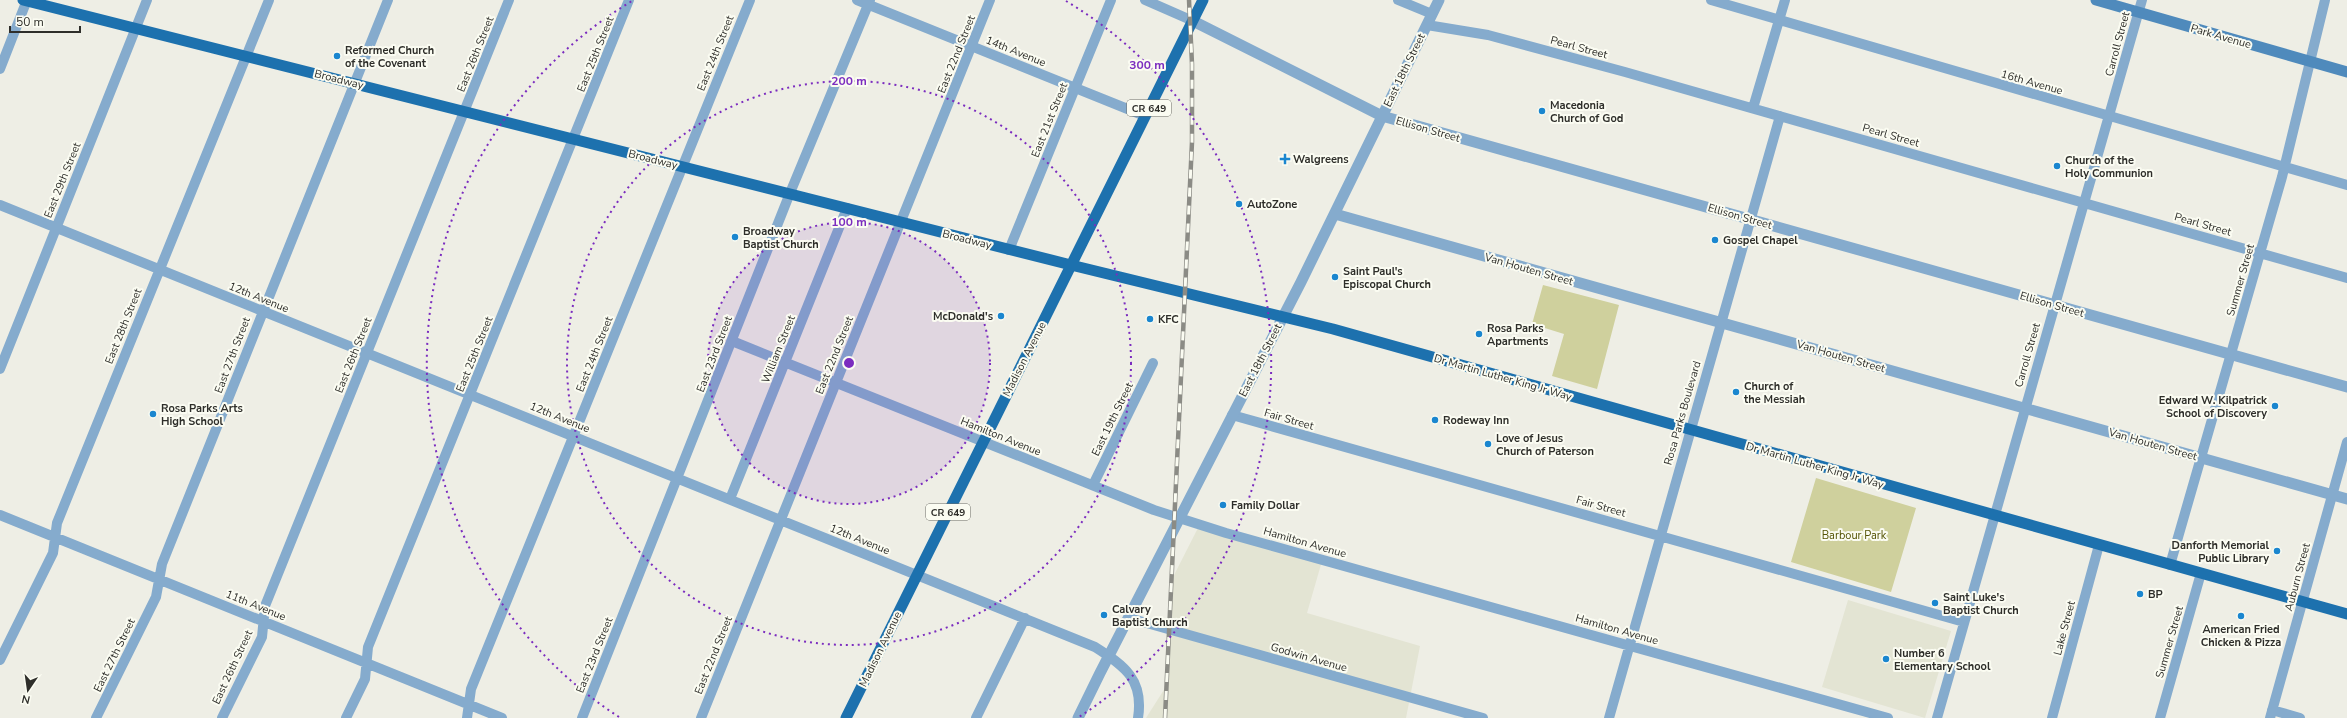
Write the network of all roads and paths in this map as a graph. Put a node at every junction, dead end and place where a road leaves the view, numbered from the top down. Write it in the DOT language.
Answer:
graph roads {
  1 [pos="26,0"];
  2 [pos="147,0"];
  3 [pos="269,0"];
  4 [pos="388,0"];
  5 [pos="510,0"];
  6 [pos="629,0"];
  7 [pos="750,0"];
  8 [pos="857,0"];
  9 [pos="990,0"];
  10 [pos="1111,0"];
  11 [pos="1145,0"];
  12 [pos="1203,0"];
  13 [pos="1398,0"];
  14 [pos="1439,0"];
  15 [pos="1711,0"];
  16 [pos="1785,0"];
  17 [pos="2096,0"];
  18 [pos="2142,0"];
  19 [pos="2325,0"];
  20 [pos="869,2"];
  21 [pos="2138,12"];
  22 [pos="1432,14"];
  23 [pos="1779,20"];
  24 [pos="1193,21"];
  25 [pos="1427,25"];
  26 [pos="136,28"];
  27 [pos="972,46"];
  28 [pos="247,56"];
  29 [pos="2311,62"];
  30 [pos="0,69"];
  31 [pos="2347,72"];
  32 [pos="354,83"];
  33 [pos="1075,88"];
  34 [pos="1752,108"];
  35 [pos="465,111"];
  36 [pos="1144,116"];
  37 [pos="1382,116"];
  38 [pos="1780,116"];
  39 [pos="2109,117"];
  40 [pos="573,138"];
  41 [pos="683,166"];
  42 [pos="2284,167"];
  43 [pos="2347,185"];
  44 [pos="790,194"];
  45 [pos="2084,202"];
  46 [pos="0,205"];
  47 [pos="847,208"];
  48 [pos="1335,214"];
  49 [pos="1750,219"];
  50 [pos="901,222"];
  51 [pos="56,228"];
  52 [pos="1009,250"];
  53 [pos="2260,253"];
  54 [pos="1071,265"];
  55 [pos="159,270"];
  56 [pos="2347,278"];
  57 [pos="2054,304"];
  58 [pos="262,311"];
  59 [pos="1282,317"];
  60 [pos="1721,323"];
  61 [pos="732,341"];
  62 [pos="366,353"];
  63 [pos="2231,354"];
  64 [pos="786,362"];
  65 [pos="1153,363"];
  66 [pos="0,369"];
  67 [pos="836,383"];
  68 [pos="2347,387"];
  69 [pos="470,395"];
  70 [pos="2024,408"];
  71 [pos="1232,415"];
  72 [pos="1690,430"];
  73 [pos="574,435"];
  74 [pos="983,442"];
  75 [pos="2347,442"];
  76 [pos="2201,458"];
  77 [pos="678,478"];
  78 [pos="1093,485"];
  79 [pos="2331,495"];
  80 [pos="730,499"];
  81 [pos="2347,499"];
  82 [pos="0,515"];
  83 [pos="1994,515"];
  84 [pos="1180,518"];
  85 [pos="781,520"];
  86 [pos="1660,535"];
  87 [pos="55,538"];
  88 [pos="2099,545"];
  89 [pos="2170,565"];
  90 [pos="2201,573"];
  91 [pos="917,574"];
  92 [pos="159,579"];
  93 [pos="2302,602"];
  94 [pos="2347,614"];
  95 [pos="1025,618"];
  96 [pos="1129,618"];
  97 [pos="264,622"];
  98 [pos="1964,622"];
  99 [pos="1629,645"];
  100 [pos="1109,656"];
  101 [pos="0,660"];
  102 [pos="366,663"];
  103 [pos="469,705"];
  104 [pos="2271,714"];
  105 [pos="96,718"];
  106 [pos="222,718"];
  107 [pos="346,718"];
  108 [pos="467,718"];
  109 [pos="502,718"];
  110 [pos="582,718"];
  111 [pos="700,718"];
  112 [pos="846,718"];
  113 [pos="976,718"];
  114 [pos="1078,718"];
  115 [pos="1138,718"];
  116 [pos="1483,718"];
  117 [pos="1609,718"];
  118 [pos="1888,718"];
  119 [pos="1937,718"];
  120 [pos="2052,718"];
  121 [pos="2160,718"];
  122 [pos="2300,718"];
  1 -- 26 [label="main road, Broadway"];
  1 -- 30 [label="street"];
  2 -- 26 [label="street, East 29th Street"];
  3 -- 28 [label="street, East 28th Street"];
  4 -- 32 [label="street, East 27th Street"];
  5 -- 35 [label="street, East 26th Street"];
  6 -- 40 [label="street, East 25th Street"];
  7 -- 41 [label="street, East 24th Street"];
  8 -- 20 [label="street, 14th Avenue"];
  9 -- 27 [label="street, East 22nd Street"];
  10 -- 33 [label="street, East 21st Street"];
  11 -- 24 [label="street"];
  12 -- 24 [label="main road, Madison Avenue / CR 649"];
  13 -- 22 [label="street"];
  14 -- 22 [label="street, East 18th Street"];
  15 -- 23 [label="street, 16th Avenue"];
  16 -- 23 [label="street"];
  17 -- 21 [label="main road, Park Avenue"];
  18 -- 21 [label="street, Carroll Street"];
  19 -- 29 [label="street, Summer Street"];
  20 -- 27 [label="street, 14th Avenue"];
  20 -- 44 [label="street, East 23rd Street"];
  21 -- 29 [label="main road, Park Avenue"];
  21 -- 39 [label="street, Carroll Street"];
  22 -- 25 [label="street, East 18th Street"];
  23 -- 34 [label="street"];
  23 -- 39 [label="street, 16th Avenue"];
  24 -- 36 [label="main road, Madison Avenue / CR 649"];
  24 -- 37 [label="street, Ellison Street"];
  25 -- 34 [label="street, Pearl Street"];
  25 -- 37 [label="street, East 18th Street"];
  26 -- 28 [label="main road, Broadway"];
  26 -- 51 [label="street, East 29th Street"];
  27 -- 33 [label="street, 14th Avenue"];
  27 -- 50 [label="street, East 22nd Street"];
  28 -- 32 [label="main road, Broadway"];
  28 -- 55 [label="street, East 28th Street"];
  29 -- 31 [label="main road, Park Avenue"];
  29 -- 42 [label="street, Summer Street"];
  32 -- 35 [label="main road, Broadway"];
  32 -- 58 [label="street, East 27th Street"];
  33 -- 36 [label="street, 14th Avenue"];
  33 -- 52 [label="street, East 21st Street"];
  34 -- 38 [label="street, Pearl Street"];
  35 -- 40 [label="main road, Broadway"];
  35 -- 62 [label="street, East 26th Street"];
  36 -- 54 [label="main road, Madison Avenue / CR 649"];
  37 -- 48 [label="street, East 18th Street"];
  37 -- 49 [label="street, Ellison Street"];
  38 -- 45 [label="street, Pearl Street"];
  38 -- 49 [label="street, Rosa Parks Boulevard"];
  39 -- 42 [label="street, 16th Avenue"];
  39 -- 45 [label="street, Carroll Street"];
  40 -- 41 [label="main road, Broadway"];
  40 -- 69 [label="street, East 25th Street"];
  41 -- 44 [label="main road, Broadway"];
  41 -- 73 [label="street, East 24th Street"];
  42 -- 43 [label="street, 16th Avenue"];
  42 -- 53 [label="street, Summer Street"];
  44 -- 47 [label="main road, Broadway"];
  44 -- 61 [label="street, East 23rd Street"];
  45 -- 53 [label="street, Pearl Street"];
  45 -- 57 [label="street, Carroll Street"];
  46 -- 51 [label="street, 12th Avenue"];
  47 -- 50 [label="main road, Broadway"];
  47 -- 64 [label="street, William Street"];
  48 -- 59 [label="street, East 18th Street"];
  48 -- 60 [label="street, Van Houten Street"];
  49 -- 57 [label="street, Ellison Street"];
  49 -- 60 [label="street, Rosa Parks Boulevard"];
  50 -- 52 [label="main road, Broadway"];
  50 -- 67 [label="street, East 22nd Street"];
  51 -- 55 [label="street, 12th Avenue"];
  51 -- 66 [label="street, East 29th Street"];
  52 -- 54 [label="main road, Broadway"];
  53 -- 56 [label="street, Pearl Street"];
  53 -- 63 [label="street, Summer Street"];
  54 -- 59 [label="main road, Broadway"];
  54 -- 74 [label="main road, Madison Avenue / CR 649"];
  55 -- 58 [label="street, 12th Avenue"];
  55 -- 87 [label="street, East 28th Street"];
  57 -- 63 [label="street, Ellison Street"];
  57 -- 70 [label="street, Carroll Street"];
  58 -- 62 [label="street, 12th Avenue"];
  58 -- 92 [label="street, East 27th Street"];
  59 -- 71 [label="street, East 18th Street"];
  59 -- 72 [label="main road, Dr Martin Luther King Jr Way"];
  60 -- 70 [label="street, Van Houten Street"];
  60 -- 72 [label="street, Rosa Parks Boulevard"];
  61 -- 64 [label="street, Hamilton Avenue"];
  61 -- 77 [label="street, East 23rd Street"];
  62 -- 69 [label="street, 12th Avenue"];
  62 -- 97 [label="street, East 26th Street"];
  63 -- 68 [label="street, Ellison Street"];
  63 -- 76 [label="street, Summer Street"];
  64 -- 67 [label="street, Hamilton Avenue"];
  64 -- 80 [label="street, William Street"];
  65 -- 78 [label="street, East 19th Street"];
  67 -- 74 [label="street, Hamilton Avenue"];
  67 -- 85 [label="street, East 22nd Street"];
  69 -- 73 [label="street, 12th Avenue"];
  69 -- 102 [label="street, East 25th Street"];
  70 -- 76 [label="street, Van Houten Street"];
  70 -- 83 [label="street, Carroll Street"];
  71 -- 84 [label="street, East 18th Street"];
  71 -- 86 [label="street, Fair Street"];
  72 -- 83 [label="main road, Dr Martin Luther King Jr Way"];
  72 -- 86 [label="street, Rosa Parks Boulevard"];
  73 -- 77 [label="street, 12th Avenue"];
  73 -- 103 [label="street, East 24th Street"];
  74 -- 78 [label="street, Hamilton Avenue"];
  74 -- 91 [label="main road, Madison Avenue / CR 649"];
  75 -- 79 [label="street, Auburn Street"];
  76 -- 79 [label="street, Van Houten Street"];
  76 -- 89 [label="street, Summer Street"];
  77 -- 80 [label="street, 12th Avenue"];
  77 -- 110 [label="street, East 23rd Street"];
  78 -- 84 [label="street, Hamilton Avenue"];
  79 -- 81 [label="street, Van Houten Street"];
  79 -- 93 [label="street, Auburn Street"];
  80 -- 85 [label="street, 12th Avenue"];
  82 -- 87 [label="street, 11th Avenue"];
  83 -- 88 [label="main road, Dr Martin Luther King Jr Way"];
  83 -- 98 [label="street, Carroll Street"];
  84 -- 96 [label="street, East 18th Street"];
  84 -- 99 [label="street, Hamilton Avenue"];
  85 -- 91 [label="street, 12th Avenue"];
  85 -- 111 [label="street, East 22nd Street"];
  86 -- 98 [label="street, Fair Street"];
  86 -- 99 [label="street, Rosa Parks Boulevard"];
  87 -- 92 [label="street, 11th Avenue"];
  87 -- 101 [label="street, East 28th Street"];
  88 -- 89 [label="main road, Dr Martin Luther King Jr Way"];
  88 -- 120 [label="street, Lake Street"];
  89 -- 90 [label="main road, Dr Martin Luther King Jr Way"];
  90 -- 93 [label="main road, Dr Martin Luther King Jr Way"];
  90 -- 121 [label="street, Summer Street"];
  91 -- 95 [label="street, 12th Avenue"];
  91 -- 112 [label="main road, Madison Avenue / CR 649"];
  92 -- 97 [label="street, 11th Avenue"];
  92 -- 105 [label="street, East 27th Street"];
  93 -- 94 [label="main road, Dr Martin Luther King Jr Way"];
  93 -- 104 [label="street, Auburn Street"];
  95 -- 100 [label="street, 12th Avenue"];
  95 -- 113 [label="street"];
  96 -- 100 [label="street, East 18th Street"];
  96 -- 116 [label="street, Godwin Avenue"];
  97 -- 102 [label="street, 11th Avenue"];
  97 -- 106 [label="street, East 26th Street"];
  98 -- 119 [label="street, Carroll Street"];
  99 -- 117 [label="street, Rosa Parks Boulevard"];
  99 -- 118 [label="street, Hamilton Avenue"];
  100 -- 114 [label="street, East 18th Street"];
  100 -- 115 [label="street, 12th Avenue"];
  102 -- 103 [label="street, 11th Avenue"];
  102 -- 107 [label="street, East 25th Street"];
  103 -- 108 [label="street, East 24th Street"];
  103 -- 109 [label="street, 11th Avenue"];
  104 -- 122 [label="street"];
}
